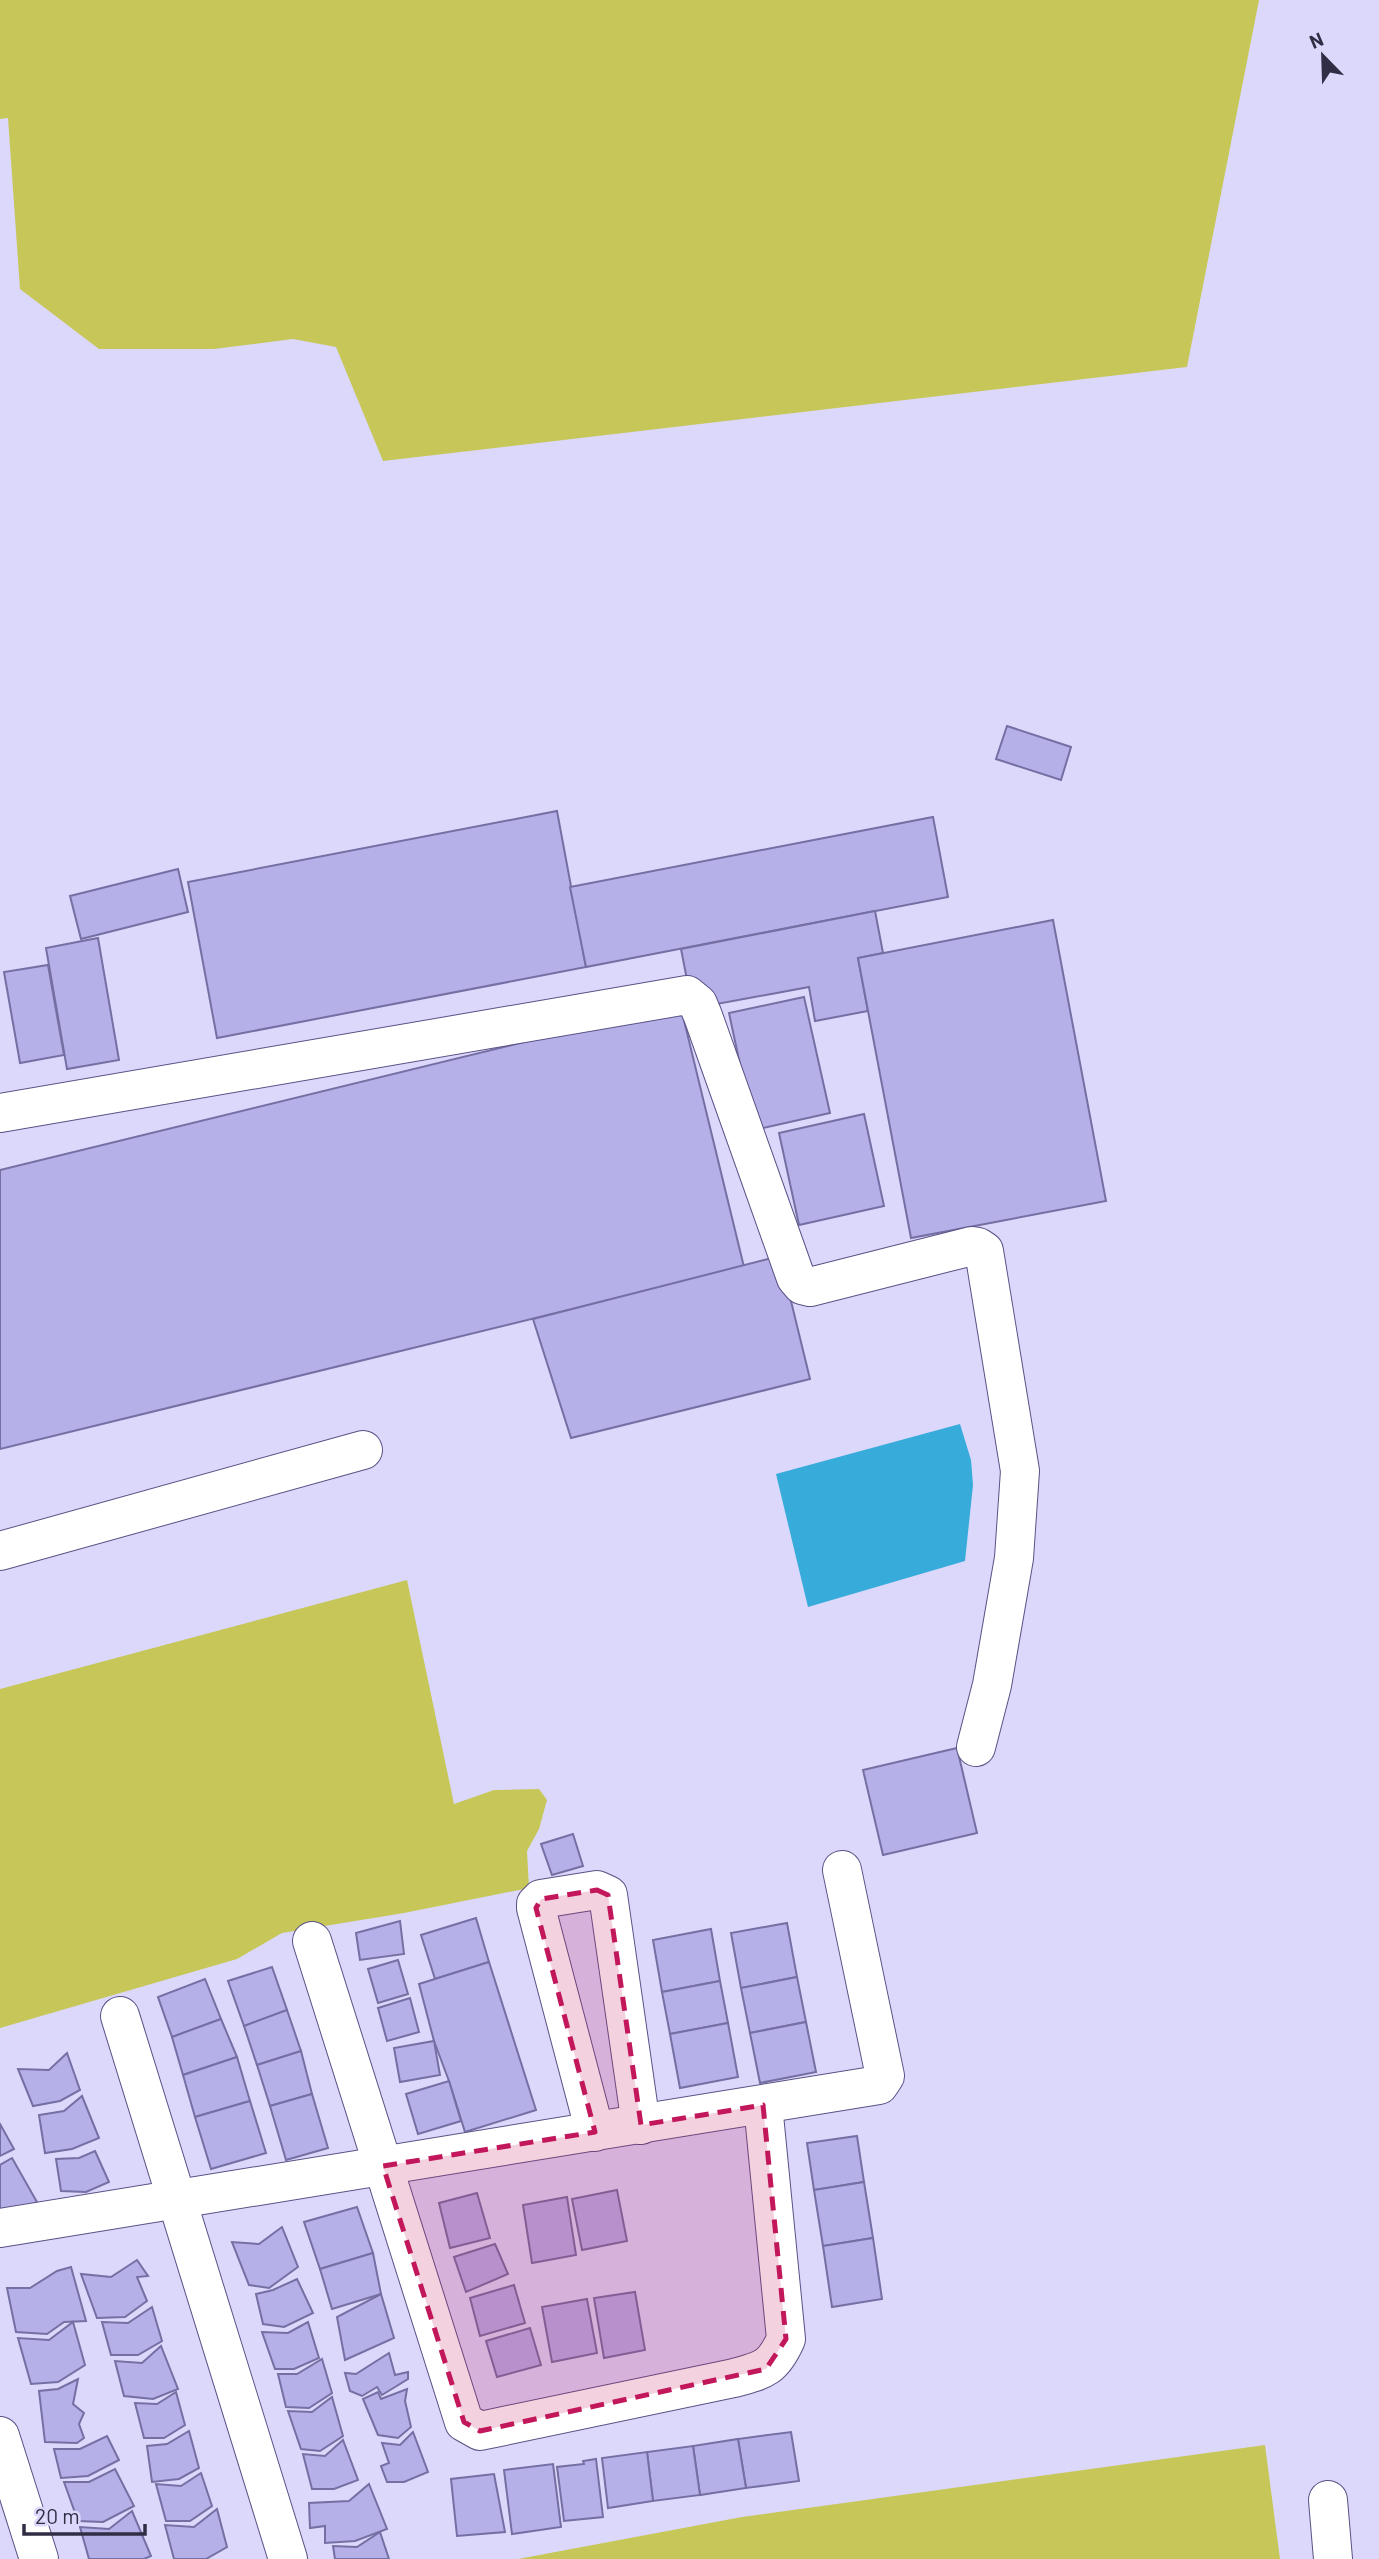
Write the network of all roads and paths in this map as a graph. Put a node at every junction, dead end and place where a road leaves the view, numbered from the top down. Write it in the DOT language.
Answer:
graph roads {
  1 [pos="0,1113"];
  2 [pos="363,1450"];
  3 [pos="0,1551"];
  4 [pos="976,1747"];
  5 [pos="842,1870"];
  6 [pos="312,1941"];
  7 [pos="120,2016"];
  8 [pos="763,2105"];
  9 [pos="641,2125"];
  10 [pos="595,2132"];
  11 [pos="383,2166"];
  12 [pos="177,2200"];
  13 [pos="0,2228"];
  14 [pos="0,2436"];
  15 [pos="1328,2500"];
  16 [pos="39,2559"];
  17 [pos="288,2559"];
  18 [pos="1333,2559"];
  1 -- 4 [label="street"];
  2 -- 3 [label="street"];
  5 -- 8 [label="street"];
  6 -- 11 [label="street"];
  7 -- 12 [label="street"];
  8 -- 9 [label="street"];
  8 -- 11 [label="street"];
  9 -- 10 [label="street"];
  9 -- 10 [label="street"];
  10 -- 11 [label="street"];
  11 -- 12 [label="street"];
  12 -- 13 [label="street"];
  12 -- 17 [label="street"];
  14 -- 16 [label="street"];
  15 -- 18 [label="street"];
}
